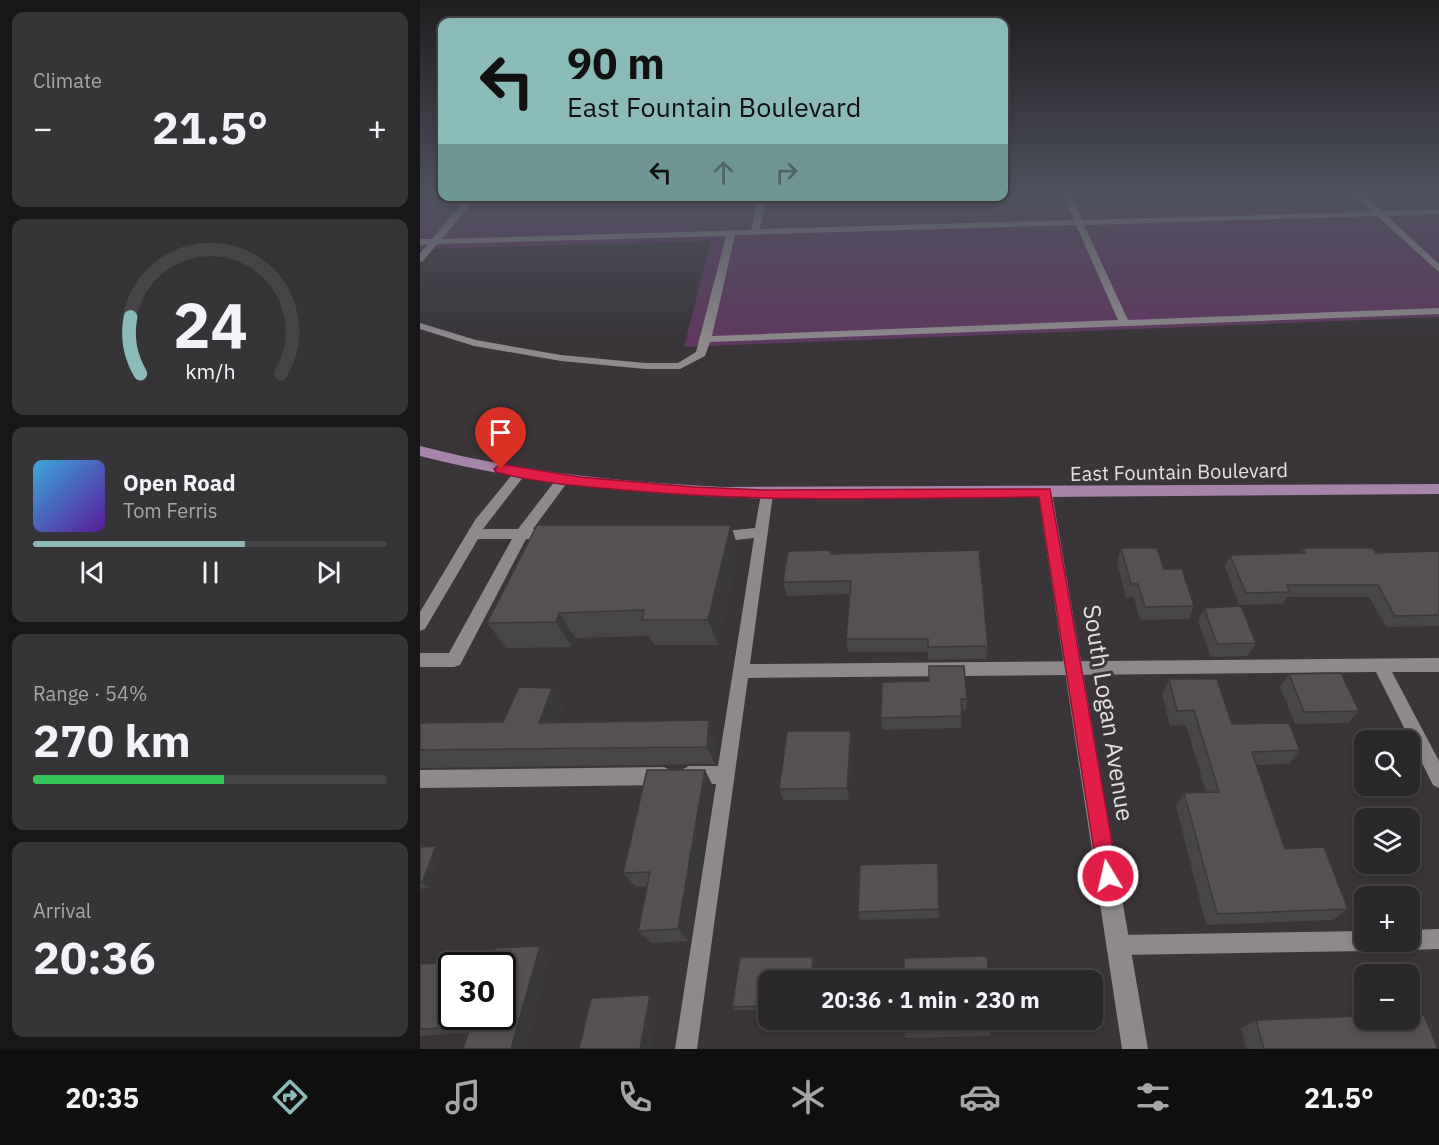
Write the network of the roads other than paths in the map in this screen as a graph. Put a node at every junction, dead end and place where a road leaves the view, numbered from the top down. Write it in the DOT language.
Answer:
graph roads {
  1 [pos="433,243"];
  2 [pos="729,243"];
  3 [pos="1088,243"];
  4 [pos="1411,243"];
  5 [pos="420,260"];
  6 [pos="1439,269"];
  7 [pos="1439,311"];
  8 [pos="1124,323"];
  9 [pos="420,326"];
  10 [pos="706,339"];
  11 [pos="420,451"];
  12 [pos="520,473"];
  13 [pos="563,480"];
  14 [pos="1439,489"];
  15 [pos="1045,493"];
  16 [pos="767,494"];
  17 [pos="761,532"];
  18 [pos="474,534"];
  19 [pos="522,534"];
  20 [pos="560,535"];
  21 [pos="703,538"];
  22 [pos="420,625"];
  23 [pos="420,660"];
  24 [pos="1439,665"];
  25 [pos="1381,666"];
  26 [pos="1076,668"];
  27 [pos="741,671"];
  28 [pos="725,775"];
  29 [pos="420,779"];
  30 [pos="1439,779"];
  31 [pos="1439,939"];
  32 [pos="1354,940"];
  33 [pos="1420,940"];
  34 [pos="1119,945"];
  35 [pos="686,1049"];
  36 [pos="1135,1049"];
  1 -- 5 [label="lane"];
  2 -- 10 [label="lane"];
  3 -- 8 [label="lane"];
  4 -- 6 [label="lane"];
  7 -- 8 [label="lane"];
  8 -- 10 [label="lane"];
  9 -- 10 [label="lane"];
  11 -- 12 [label="main road, East Fountain Boulevard"];
  12 -- 13 [label="main road, East Fountain Boulevard"];
  12 -- 18 [label="lane"];
  13 -- 16 [label="main road, East Fountain Boulevard"];
  13 -- 19 [label="lane"];
  14 -- 15 [label="main road, East Fountain Boulevard"];
  15 -- 16 [label="main road, East Fountain Boulevard"];
  15 -- 26 [label="street, South Logan Avenue"];
  16 -- 17 [label="lane"];
  17 -- 21 [label="lane"];
  17 -- 27 [label="lane"];
  18 -- 19 [label="lane"];
  18 -- 22 [label="lane"];
  19 -- 20 [label="lane"];
  19 -- 23 [label="lane"];
  24 -- 25 [label="lane"];
  25 -- 26 [label="lane"];
  25 -- 30 [label="lane"];
  26 -- 27 [label="lane"];
  26 -- 34 [label="street, South Logan Avenue"];
  27 -- 28 [label="lane"];
  28 -- 29 [label="lane"];
  28 -- 35 [label="lane"];
  31 -- 33 [label="lane"];
  32 -- 34 [label="lane"];
  34 -- 36 [label="street, South Logan Avenue"];
}
